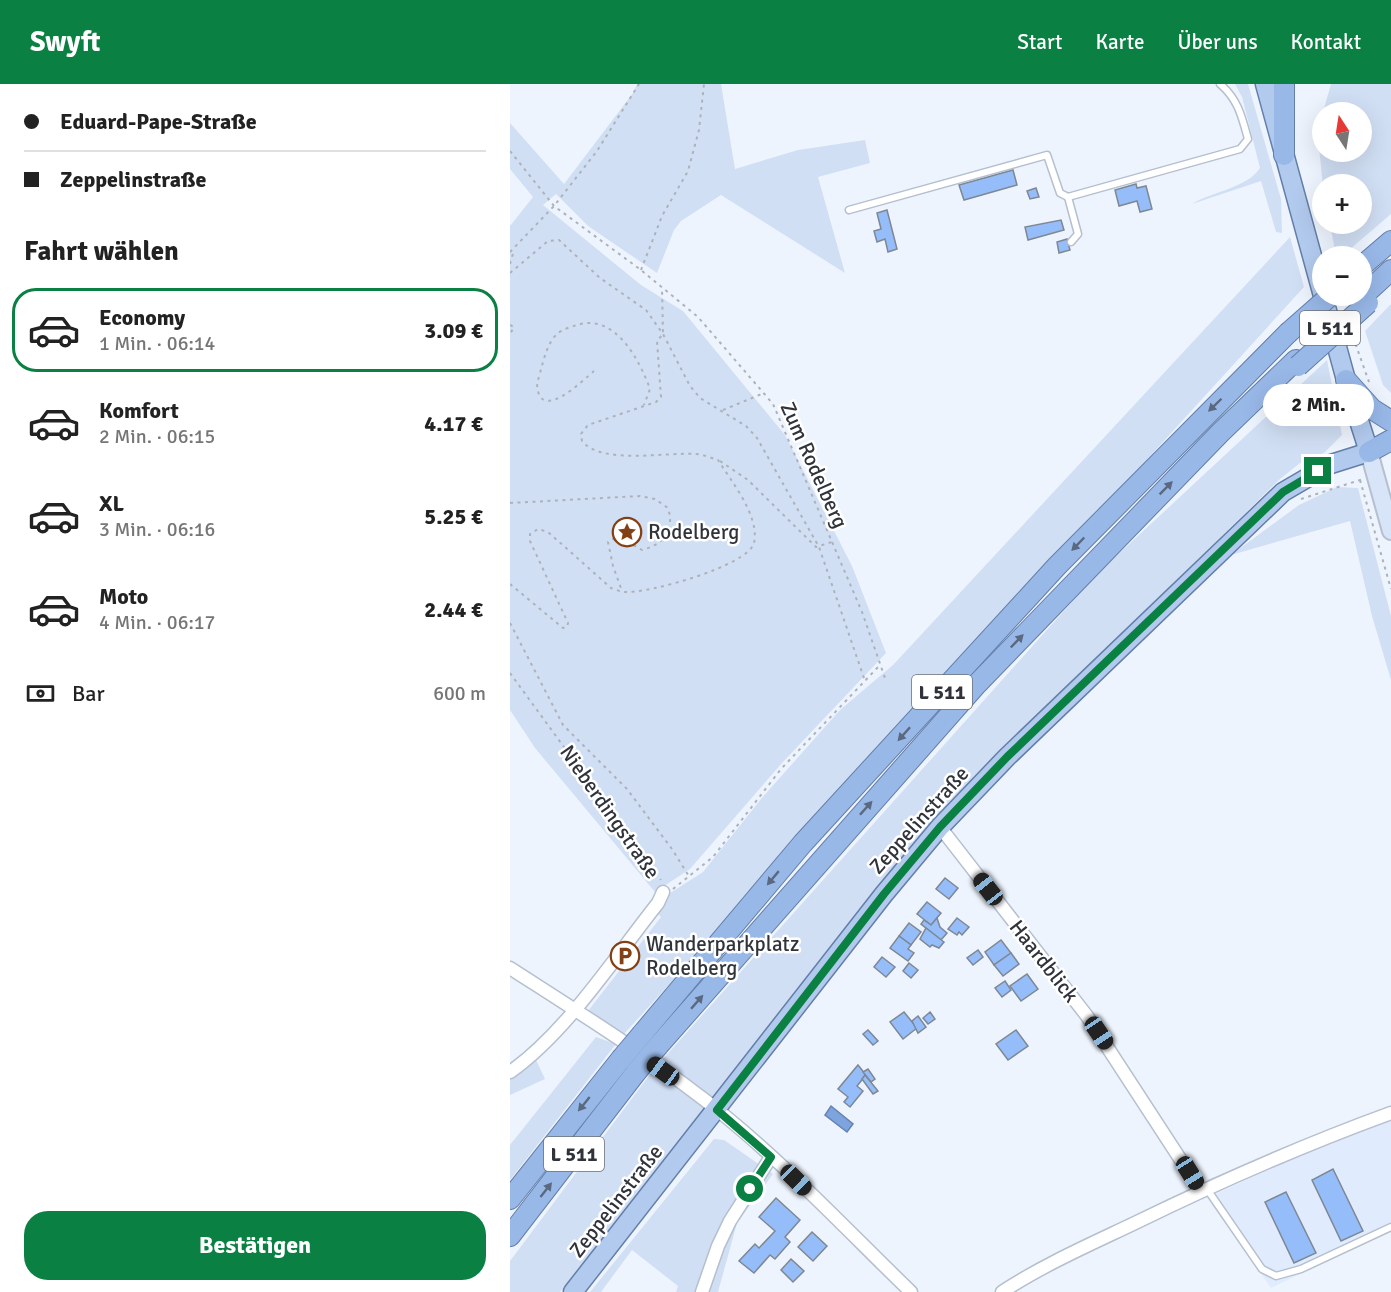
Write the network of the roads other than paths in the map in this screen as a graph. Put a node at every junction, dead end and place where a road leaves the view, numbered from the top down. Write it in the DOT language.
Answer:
graph roads {
  1 [pos="1220,84"];
  2 [pos="1265,84"];
  3 [pos="1284,84"];
  4 [pos="1284,155"];
  5 [pos="1068,197"];
  6 [pos="849,210"];
  7 [pos="1391,241"];
  8 [pos="1071,242"];
  9 [pos="1372,258"];
  10 [pos="1391,270"];
  11 [pos="1391,285"];
  12 [pos="1372,292"];
  13 [pos="1372,296"];
  14 [pos="1319,306"];
  15 [pos="1358,306"];
  16 [pos="1346,381"];
  17 [pos="1391,421"];
  18 [pos="1391,440"];
  19 [pos="1369,452"];
  20 [pos="1391,453"];
  21 [pos="1391,531"];
  22 [pos="940,827"];
  23 [pos="663,892"];
  24 [pos="510,968"];
  25 [pos="574,1009"];
  26 [pos="510,1072"];
  27 [pos="717,1110"];
  28 [pos="1391,1113"];
  29 [pos="771,1157"];
  30 [pos="1204,1190"];
  31 [pos="510,1199"];
  32 [pos="1391,1227"];
  33 [pos="510,1236"];
  34 [pos="573,1292"];
  35 [pos="702,1292"];
  36 [pos="911,1292"];
  37 [pos="1002,1292"];
  1 -- 5 [label="lane"];
  2 -- 4 [label="main road"];
  3 -- 4 [label="highway"];
  4 -- 16 [label="main road"];
  5 -- 6 [label="lane"];
  5 -- 8 [label="lane"];
  7 -- 9 [label="highway"];
  10 -- 12 [label="highway, L 511"];
  11 -- 13 [label="highway, L 511"];
  14 -- 31 [label="highway, L 511, one-way, bridge"];
  33 -- 15 [label="highway, L 511, one-way, bridge"];
  16 -- 17 [label="highway"];
  16 -- 19 [label="main road"];
  18 -- 19 [label="highway"];
  19 -- 20 [label="highway"];
  19 -- 21 [label="main road"];
  19 -- 22 [label="main road, Zeppelinstraße"];
  22 -- 27 [label="main road, Zeppelinstraße"];
  22 -- 30 [label="street, Haardblick"];
  23 -- 25 [label="street, Nieberdingstraße"];
  24 -- 25 [label="street"];
  25 -- 26 [label="street, Nieberdingstraße"];
  25 -- 27 [label="street"];
  27 -- 29 [label="street"];
  27 -- 34 [label="main road, Zeppelinstraße"];
  28 -- 30 [label="street"];
  29 -- 35 [label="street"];
  29 -- 36 [label="street"];
  30 -- 32 [label="lane"];
  30 -- 37 [label="street"];
}
